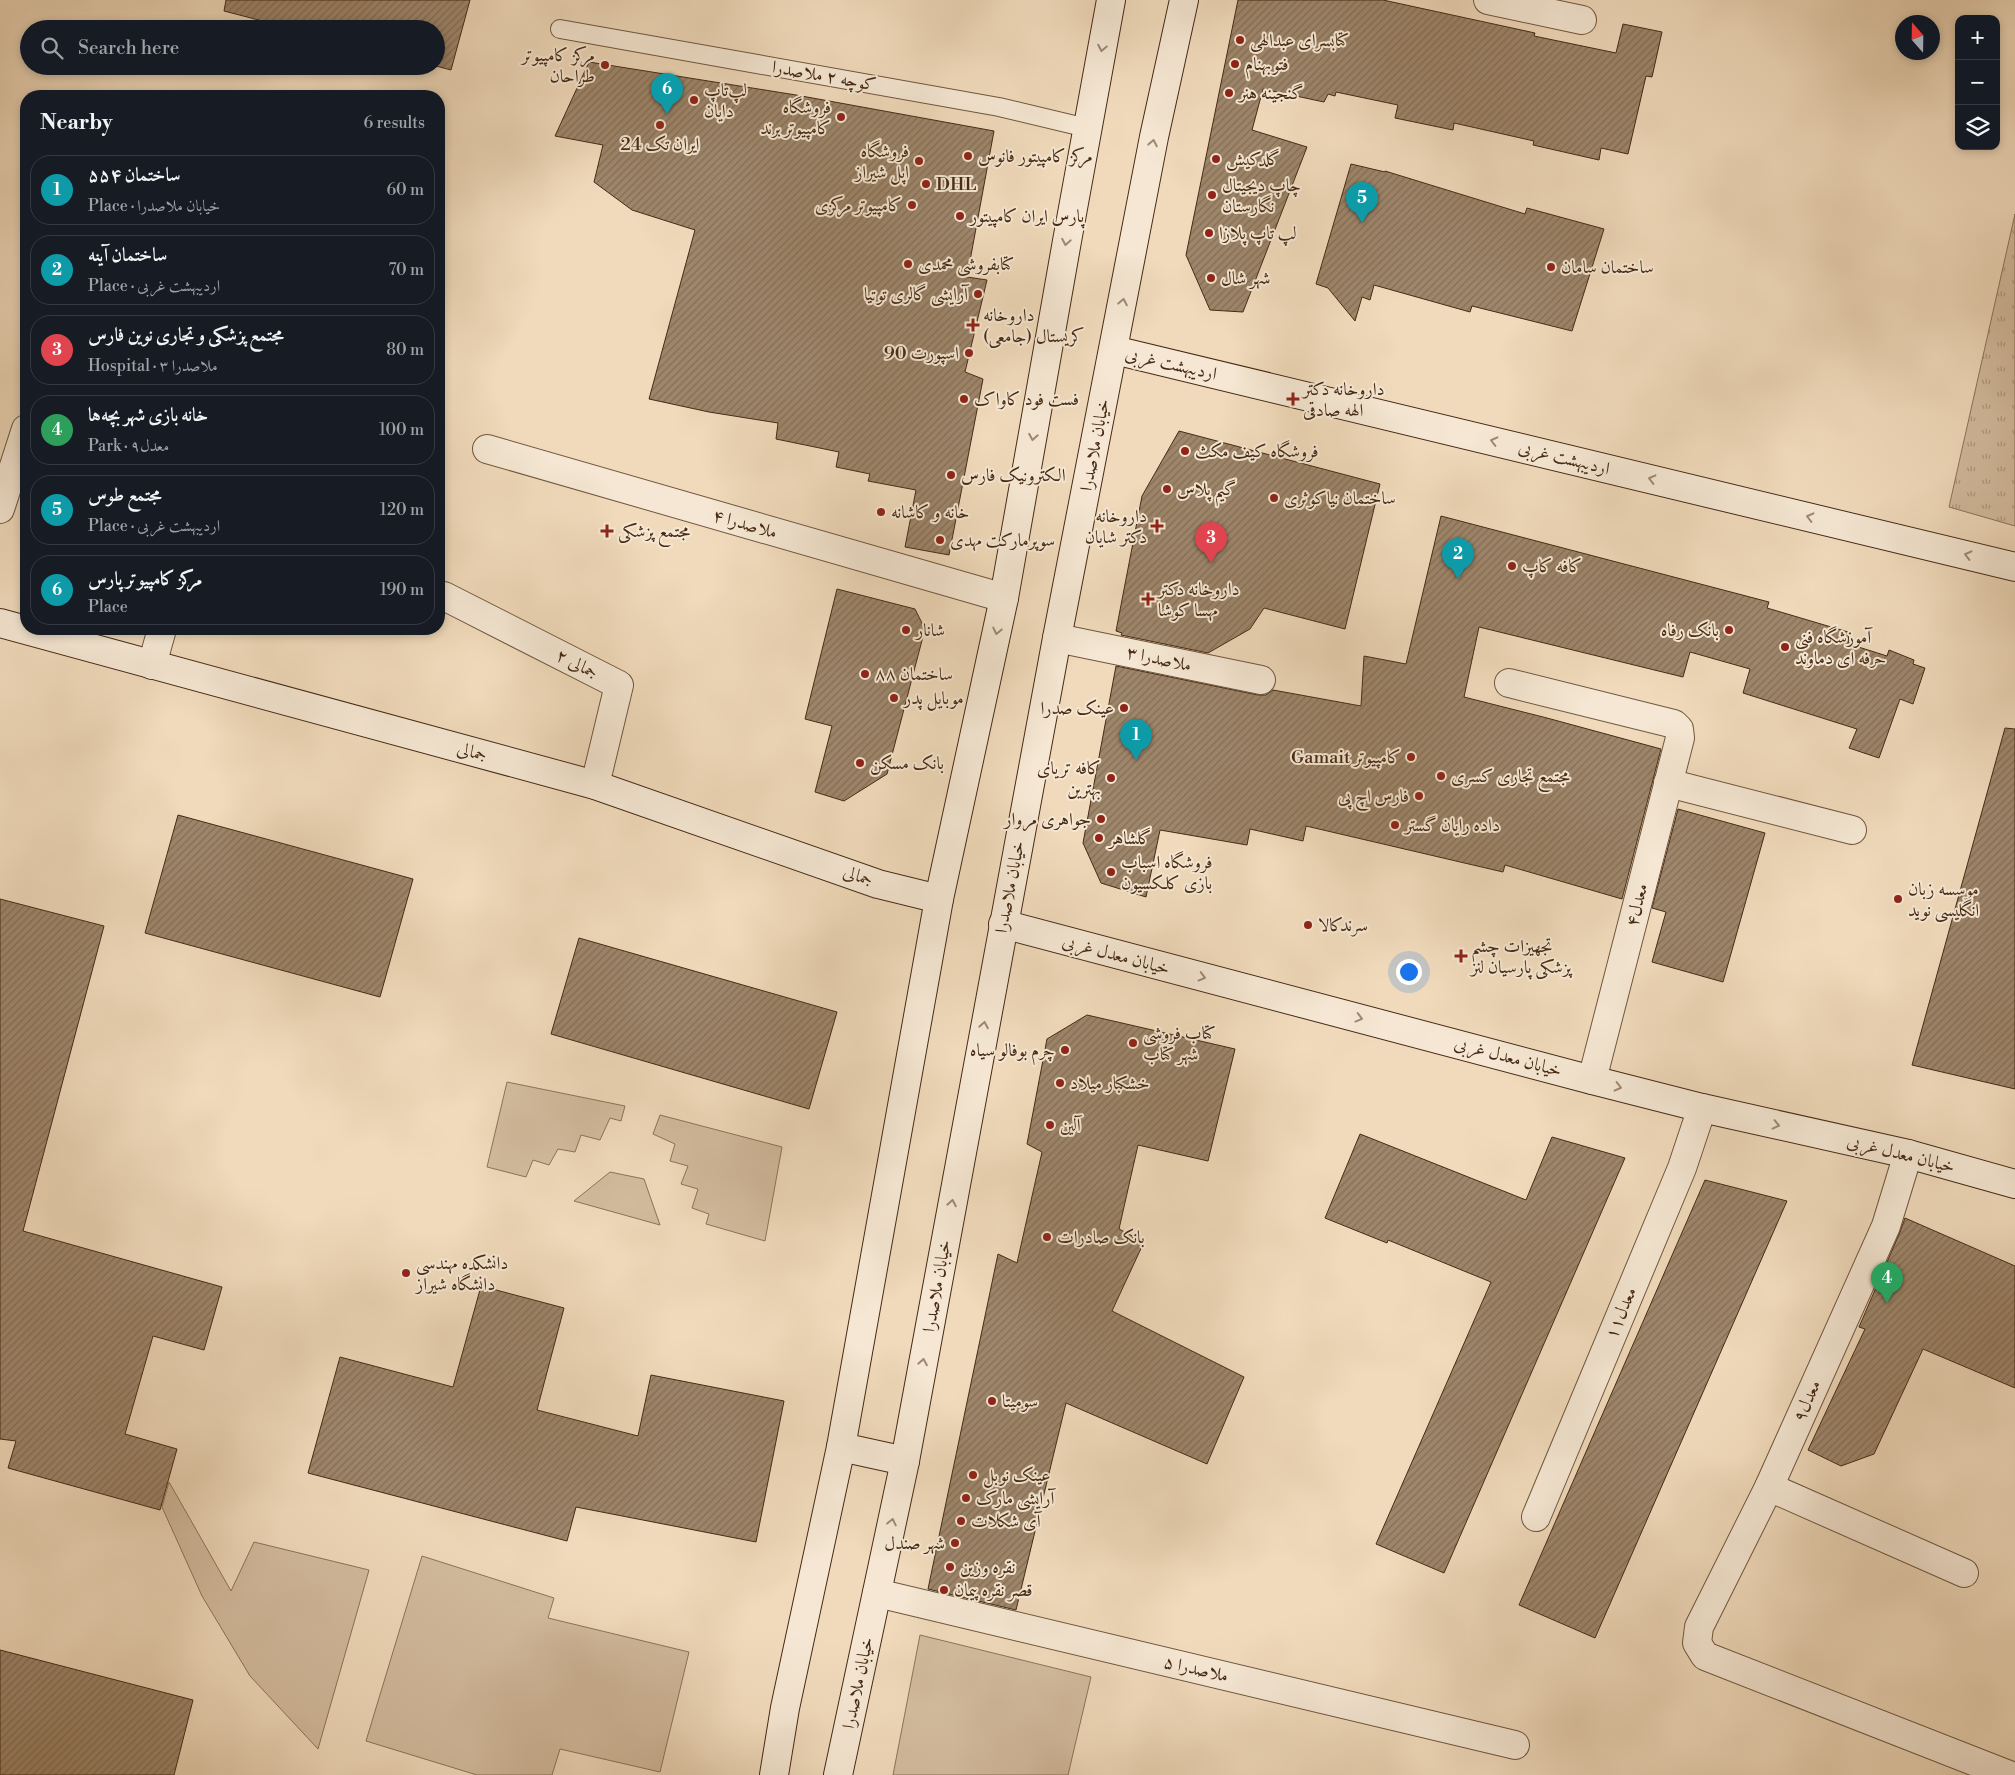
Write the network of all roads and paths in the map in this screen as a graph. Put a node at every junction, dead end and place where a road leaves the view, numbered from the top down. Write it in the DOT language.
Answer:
graph roads {
  1 [pos="1111,0"];
  2 [pos="1184,0"];
  3 [pos="1488,0"];
  4 [pos="1582,20"];
  5 [pos="560,29"];
  6 [pos="1087,128"];
  7 [pos="1114,350"];
  8 [pos="20,447"];
  9 [pos="487,449"];
  10 [pos="0,509"];
  11 [pos="2015,567"];
  12 [pos="445,597"];
  13 [pos="1004,598"];
  14 [pos="0,623"];
  15 [pos="20,629"];
  16 [pos="43,635"];
  17 [pos="160,635"];
  18 [pos="1056,638"];
  19 [pos="152,665"];
  20 [pos="1261,680"];
  21 [pos="1509,683"];
  22 [pos="1668,783"];
  23 [pos="596,786"];
  24 [pos="1852,830"];
  25 [pos="939,898"];
  26 [pos="1002,924"];
  27 [pos="1592,1080"];
  28 [pos="1702,1108"];
  29 [pos="1908,1154"];
  30 [pos="2015,1184"];
  31 [pos="840,1447"];
  32 [pos="905,1461"];
  33 [pos="1769,1487"];
  34 [pos="1536,1517"];
  35 [pos="1964,1572"];
  36 [pos="877,1593"];
  37 [pos="1515,1745"];
  38 [pos="774,1775"];
  39 [pos="838,1775"];
  40 [pos="2009,1775"];
  1 -- 6 [label="street, one-way"];
  7 -- 2 [label="street, خیابان ملاصدرا, one-way"];
  3 -- 4 [label="street"];
  5 -- 6 [label="lane, کوچه ۲ ملاصدرا"];
  6 -- 13 [label="street, one-way"];
  11 -- 7 [label="street, اردیبهشت غربی, one-way"];
  7 -- 18 [label="street, خیابان ملاصدرا"];
  8 -- 10 [label="street"];
  9 -- 13 [label="street, ۴ ملاصدرا"];
  12 -- 23 [label="street, ۲ جمالی"];
  13 -- 25 [label="street, one-way"];
  14 -- 15 [label="street, جمالی"];
  16 -- 19 [label="street, جمالی"];
  17 -- 19 [label="street"];
  18 -- 20 [label="street, ۳ ملاصدرا"];
  18 -- 26 [label="street, خیابان ملاصدرا"];
  19 -- 23 [label="street, جمالی"];
  21 -- 22 [label="street, معدل۴"];
  22 -- 24 [label="street"];
  22 -- 27 [label="street, معدل۴"];
  23 -- 25 [label="street, جمالی"];
  25 -- 31 [label="street"];
  26 -- 27 [label="street, خیابان معدل غربی, one-way"];
  32 -- 26 [label="street, خیابان ملاصدرا, one-way"];
  27 -- 28 [label="street, خیابان معدل غربی, one-way"];
  28 -- 29 [label="street, خیابان معدل غربی, one-way"];
  28 -- 34 [label="street, معدل۱۱"];
  29 -- 30 [label="street, خیابان معدل غربی"];
  29 -- 33 [label="street, معدل۹"];
  31 -- 32 [label="street"];
  31 -- 38 [label="street"];
  36 -- 32 [label="street, خیابان ملاصدرا, one-way"];
  33 -- 35 [label="street"];
  33 -- 40 [label="street, معدل۹"];
  36 -- 37 [label="street, ۵ ملاصدرا"];
  36 -- 39 [label="street, خیابان ملاصدرا"];
}
